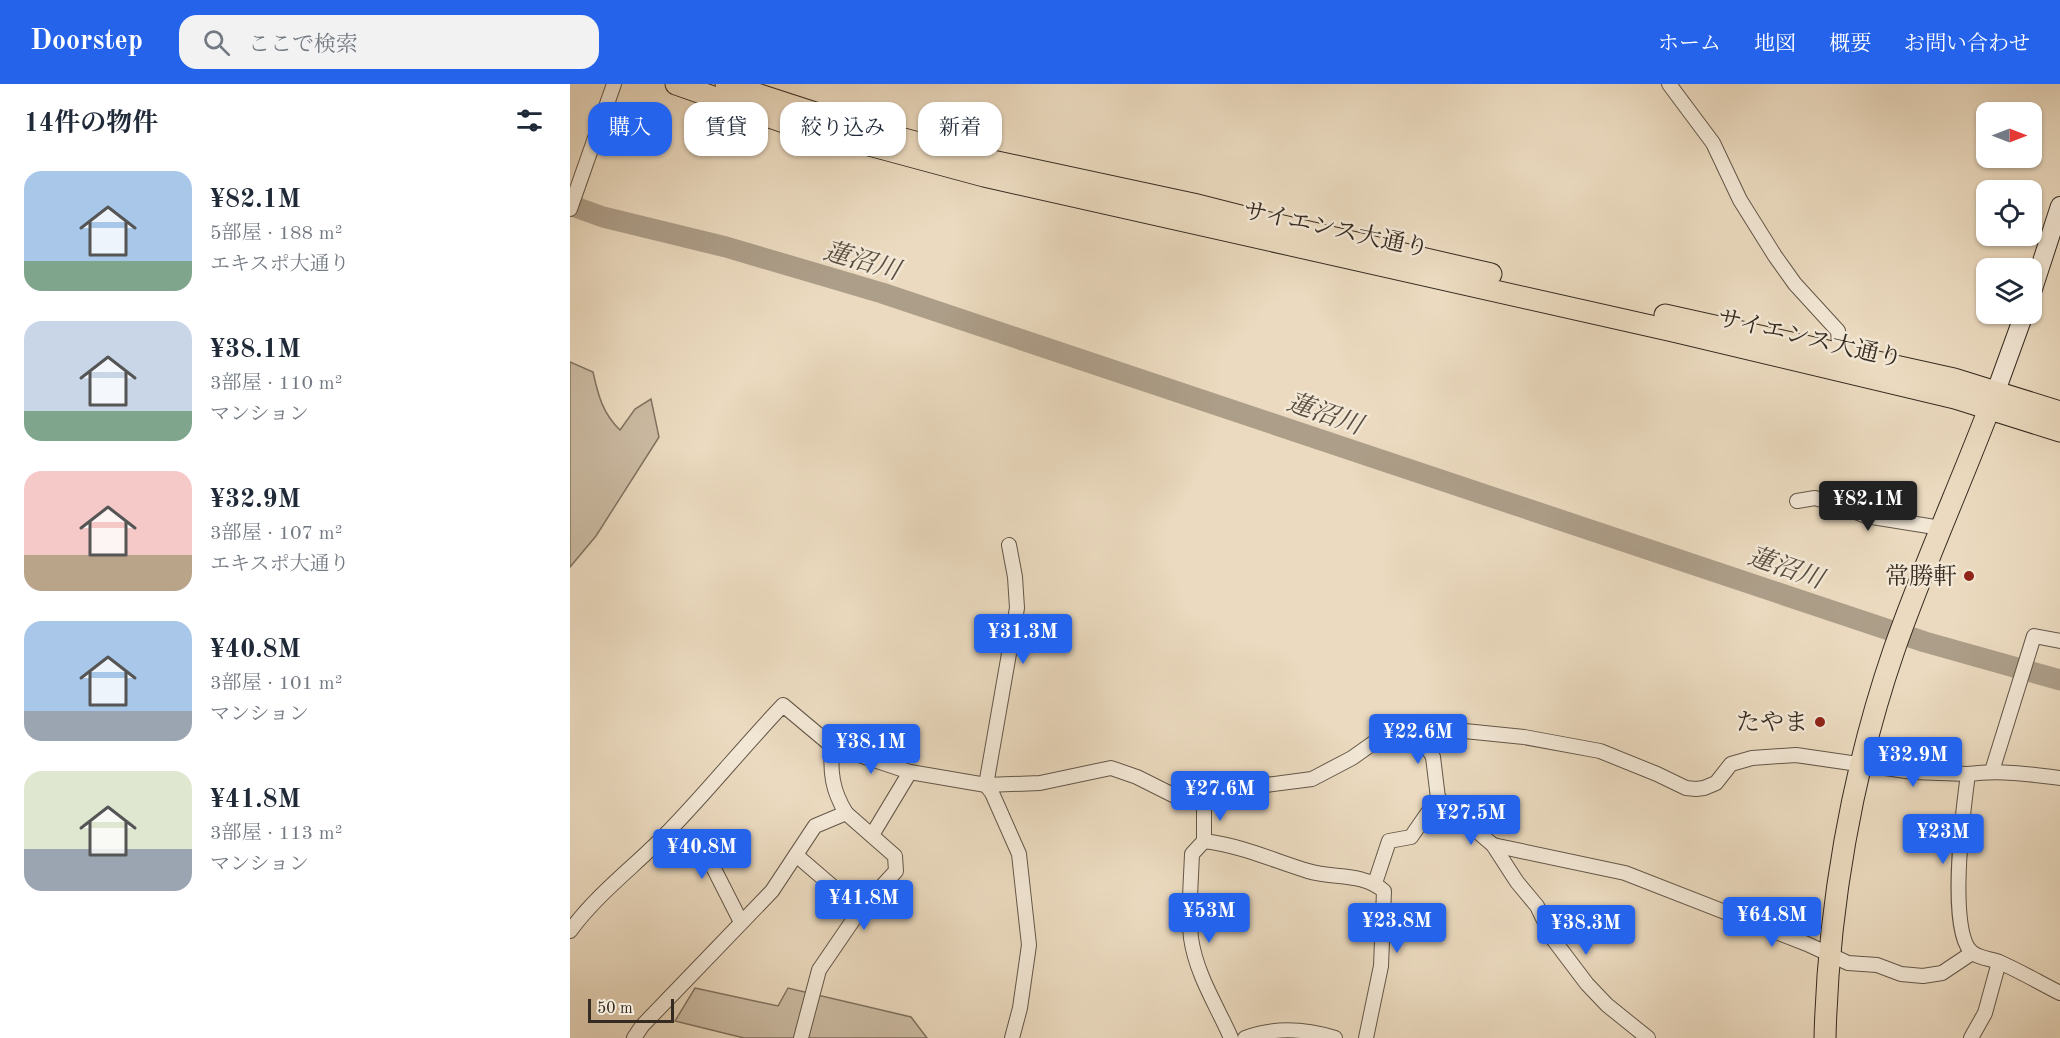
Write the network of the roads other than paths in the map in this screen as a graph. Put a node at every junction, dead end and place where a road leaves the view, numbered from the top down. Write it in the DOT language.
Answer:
graph roads {
  1 [pos="614,84"];
  2 [pos="676,84"];
  3 [pos="726,84"];
  4 [pos="1669,84"];
  5 [pos="2060,206"];
  6 [pos="570,209"];
  7 [pos="2042,261"];
  8 [pos="2020,324"];
  9 [pos="1838,362"];
  10 [pos="1992,399"];
  11 [pos="2060,412"];
  12 [pos="2060,431"];
  13 [pos="1797,501"];
  14 [pos="1941,528"];
  15 [pos="1009,545"];
  16 [pos="2060,641"];
  17 [pos="1415,726"];
  18 [pos="832,746"];
  19 [pos="1862,764"];
  20 [pos="1992,771"];
  21 [pos="910,772"];
  22 [pos="1968,774"];
  23 [pos="2060,778"];
  24 [pos="986,785"];
  25 [pos="1438,798"];
  26 [pos="1204,803"];
  27 [pos="846,813"];
  28 [pos="667,833"];
  29 [pos="872,835"];
  30 [pos="1204,841"];
  31 [pos="1493,845"];
  32 [pos="796,855"];
  33 [pos="1375,883"];
  34 [pos="860,910"];
  35 [pos="741,922"];
  36 [pos="570,931"];
  37 [pos="1972,953"];
  38 [pos="1830,955"];
  39 [pos="1999,963"];
  40 [pos="2060,993"];
  41 [pos="634,1038"];
  42 [pos="801,1038"];
  43 [pos="1012,1038"];
  44 [pos="1231,1038"];
  45 [pos="1245,1038"];
  46 [pos="1335,1038"];
  47 [pos="1366,1038"];
  48 [pos="1648,1038"];
  49 [pos="1825,1038"];
  50 [pos="1971,1038"];
  1 -- 6 [label="street"];
  2 -- 9 [label="main road, サイエンス大通り"];
  3 -- 9 [label="main road, サイエンス大通り"];
  4 -- 9 [label="street"];
  5 -- 7 [label="main road"];
  8 -- 10 [label="main road"];
  9 -- 10 [label="main road, サイエンス大通り"];
  10 -- 11 [label="main road"];
  10 -- 12 [label="main road"];
  10 -- 14 [label="main road"];
  13 -- 14 [label="street"];
  14 -- 19 [label="main road"];
  15 -- 24 [label="street"];
  16 -- 20 [label="street"];
  17 -- 19 [label="street"];
  17 -- 25 [label="street"];
  17 -- 26 [label="street"];
  18 -- 21 [label="street"];
  18 -- 27 [label="street"];
  18 -- 28 [label="street"];
  19 -- 22 [label="street"];
  19 -- 38 [label="main road"];
  20 -- 22 [label="street"];
  20 -- 23 [label="street"];
  21 -- 24 [label="street"];
  21 -- 29 [label="street"];
  22 -- 37 [label="street"];
  24 -- 26 [label="street"];
  24 -- 43 [label="street"];
  25 -- 31 [label="street"];
  25 -- 33 [label="street"];
  26 -- 30 [label="street"];
  27 -- 29 [label="street"];
  27 -- 32 [label="street"];
  28 -- 35 [label="street"];
  28 -- 36 [label="street"];
  29 -- 34 [label="street"];
  30 -- 33 [label="street"];
  30 -- 44 [label="street"];
  31 -- 38 [label="street"];
  31 -- 48 [label="street"];
  32 -- 34 [label="street"];
  32 -- 35 [label="street"];
  33 -- 47 [label="street"];
  34 -- 42 [label="street"];
  35 -- 41 [label="street"];
  37 -- 38 [label="street"];
  37 -- 39 [label="street"];
  38 -- 49 [label="main road"];
  39 -- 40 [label="street"];
  39 -- 50 [label="street"];
  45 -- 46 [label="street"];
}
